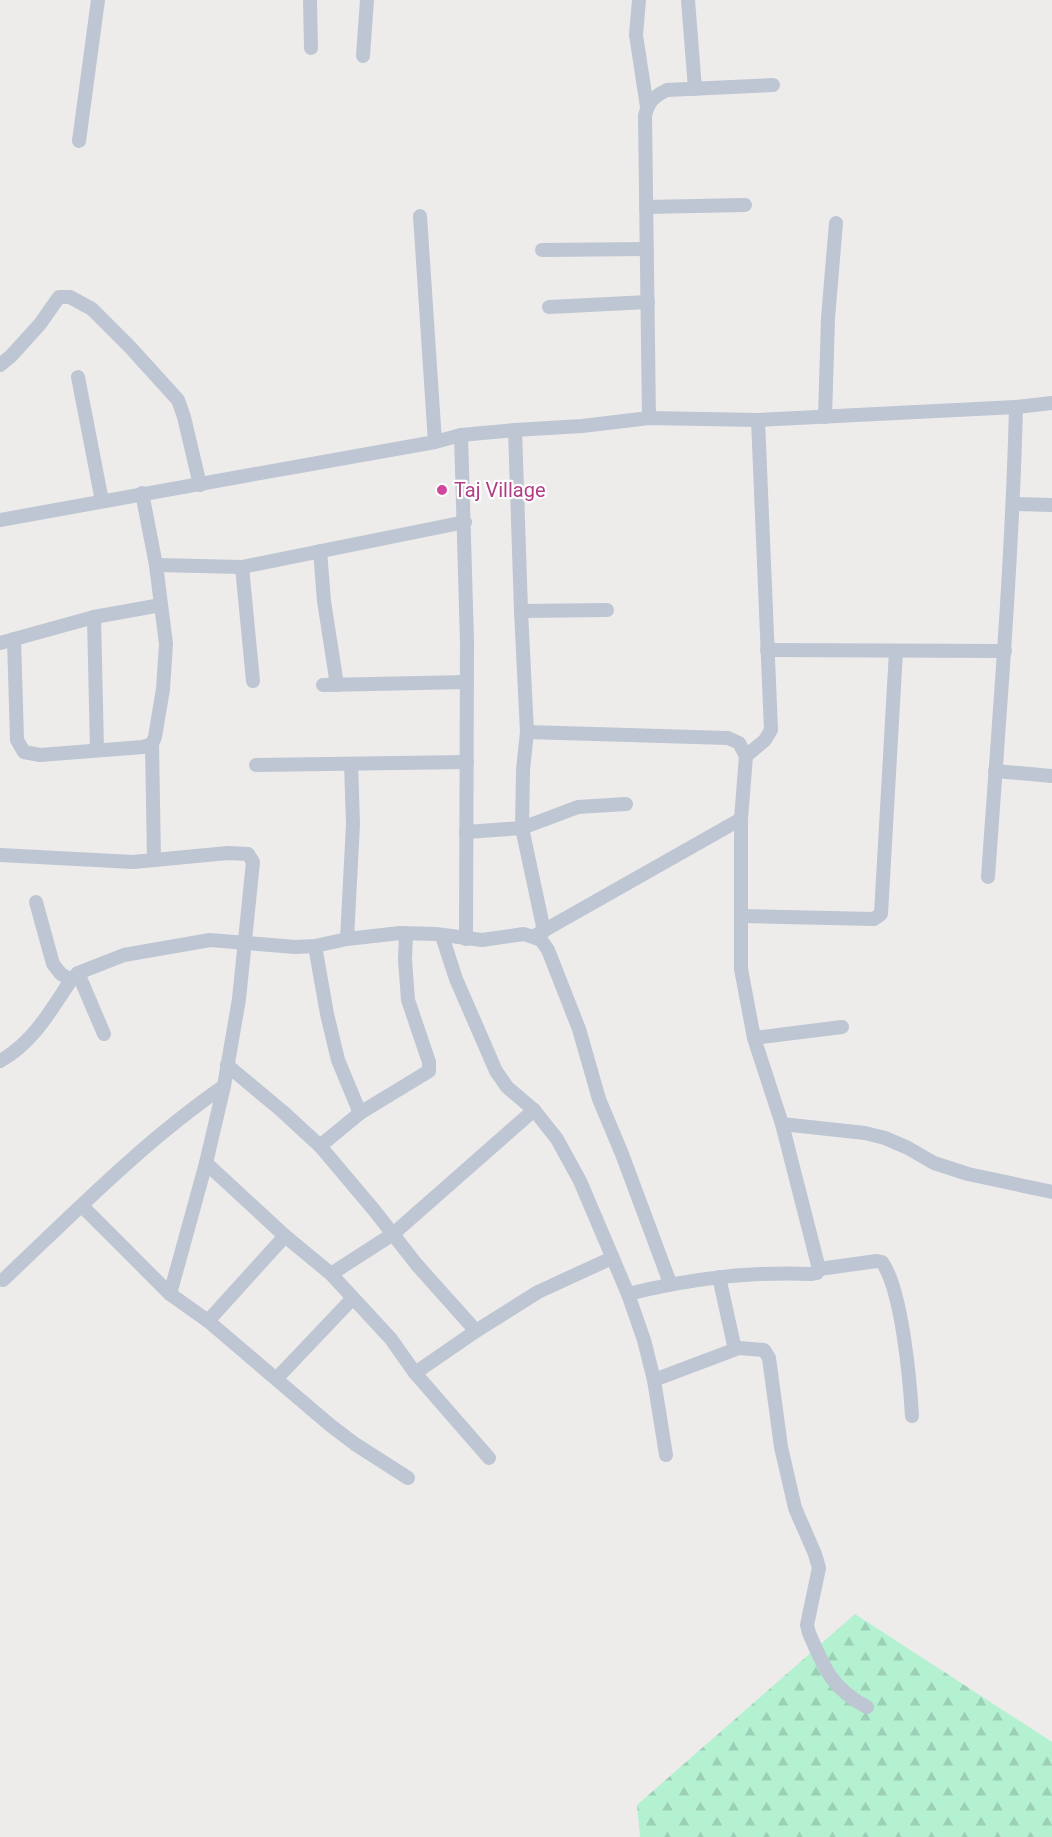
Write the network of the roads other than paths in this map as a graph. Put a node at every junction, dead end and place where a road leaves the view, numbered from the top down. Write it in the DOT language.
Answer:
graph roads {
  1 [pos="98,0"];
  2 [pos="310,0"];
  3 [pos="367,0"];
  4 [pos="639,0"];
  5 [pos="688,0"];
  6 [pos="311,48"];
  7 [pos="363,56"];
  8 [pos="773,85"];
  9 [pos="695,89"];
  10 [pos="647,107"];
  11 [pos="79,141"];
  12 [pos="745,206"];
  13 [pos="646,207"];
  14 [pos="420,216"];
  15 [pos="836,223"];
  16 [pos="647,249"];
  17 [pos="542,250"];
  18 [pos="648,302"];
  19 [pos="549,307"];
  20 [pos="0,365"];
  21 [pos="78,377"];
  22 [pos="1052,403"];
  23 [pos="1016,407"];
  24 [pos="825,417"];
  25 [pos="649,418"];
  26 [pos="758,420"];
  27 [pos="515,430"];
  28 [pos="461,435"];
  29 [pos="435,442"];
  30 [pos="200,485"];
  31 [pos="142,493"];
  32 [pos="102,501"];
  33 [pos="1013,504"];
  34 [pos="1052,505"];
  35 [pos="0,520"];
  36 [pos="465,522"];
  37 [pos="320,551"];
  38 [pos="156,565"];
  39 [pos="242,567"];
  40 [pos="161,605"];
  41 [pos="608,610"];
  42 [pos="520,611"];
  43 [pos="94,617"];
  44 [pos="7,641"];
  45 [pos="767,650"];
  46 [pos="896,651"];
  47 [pos="1005,651"];
  48 [pos="253,681"];
  49 [pos="467,682"];
  50 [pos="323,685"];
  51 [pos="337,685"];
  52 [pos="527,732"];
  53 [pos="152,744"];
  54 [pos="97,750"];
  55 [pos="746,756"];
  56 [pos="467,762"];
  57 [pos="351,764"];
  58 [pos="256,765"];
  59 [pos="995,771"];
  60 [pos="1052,776"];
  61 [pos="626,804"];
  62 [pos="741,819"];
  63 [pos="522,828"];
  64 [pos="466,832"];
  65 [pos="0,855"];
  66 [pos="154,860"];
  67 [pos="988,877"];
  68 [pos="36,902"];
  69 [pos="742,916"];
  70 [pos="406,934"];
  71 [pos="539,934"];
  72 [pos="442,936"];
  73 [pos="347,939"];
  74 [pos="466,939"];
  75 [pos="245,942"];
  76 [pos="315,946"];
  77 [pos="75,976"];
  78 [pos="842,1027"];
  79 [pos="104,1034"];
  80 [pos="754,1038"];
  81 [pos="0,1061"];
  82 [pos="228,1065"];
  83 [pos="224,1086"];
  84 [pos="534,1110"];
  85 [pos="360,1113"];
  86 [pos="783,1124"];
  87 [pos="320,1146"];
  88 [pos="206,1163"];
  89 [pos="1050,1187"];
  90 [pos="82,1206"];
  91 [pos="393,1234"];
  92 [pos="285,1236"];
  93 [pos="612,1258"];
  94 [pos="819,1269"];
  95 [pos="331,1274"];
  96 [pos="718,1277"];
  97 [pos="3,1280"];
  98 [pos="670,1283"];
  99 [pos="170,1294"];
  100 [pos="628,1294"];
  101 [pos="353,1298"];
  102 [pos="208,1321"];
  103 [pos="476,1331"];
  104 [pos="739,1348"];
  105 [pos="415,1373"];
  106 [pos="277,1378"];
  107 [pos="654,1380"];
  108 [pos="912,1416"];
  109 [pos="666,1455"];
  110 [pos="489,1458"];
  111 [pos="408,1478"];
  112 [pos="867,1707"];
  1 -- 11 [label="street"];
  2 -- 6 [label="street"];
  3 -- 7 [label="street"];
  4 -- 10 [label="street"];
  5 -- 9 [label="street"];
  8 -- 9 [label="street"];
  9 -- 10 [label="street"];
  10 -- 13 [label="street"];
  12 -- 13 [label="street"];
  13 -- 16 [label="street"];
  14 -- 29 [label="street"];
  15 -- 24 [label="street"];
  16 -- 17 [label="street"];
  16 -- 18 [label="street"];
  18 -- 19 [label="street"];
  18 -- 25 [label="street"];
  20 -- 30 [label="street"];
  21 -- 32 [label="street"];
  22 -- 23 [label="street"];
  23 -- 24 [label="street"];
  23 -- 33 [label="street"];
  24 -- 26 [label="street"];
  25 -- 26 [label="street"];
  25 -- 27 [label="street"];
  26 -- 45 [label="street"];
  27 -- 28 [label="street"];
  27 -- 42 [label="street"];
  28 -- 29 [label="street"];
  28 -- 36 [label="street"];
  29 -- 30 [label="street"];
  30 -- 31 [label="street"];
  31 -- 32 [label="street"];
  31 -- 38 [label="street"];
  32 -- 35 [label="street"];
  33 -- 34 [label="street"];
  33 -- 47 [label="street"];
  36 -- 37 [label="street"];
  36 -- 49 [label="street"];
  37 -- 39 [label="street"];
  37 -- 51 [label="street"];
  38 -- 39 [label="street"];
  38 -- 40 [label="street"];
  39 -- 48 [label="street"];
  40 -- 43 [label="street"];
  40 -- 53 [label="street"];
  41 -- 42 [label="street"];
  42 -- 52 [label="street"];
  43 -- 44 [label="street"];
  43 -- 54 [label="street"];
  44 -- 54 [label="street"];
  45 -- 46 [label="street"];
  45 -- 55 [label="street"];
  46 -- 47 [label="street"];
  46 -- 69 [label="street"];
  47 -- 59 [label="street"];
  49 -- 51 [label="street"];
  49 -- 56 [label="street"];
  50 -- 51 [label="street"];
  52 -- 55 [label="street"];
  52 -- 63 [label="street"];
  53 -- 54 [label="street"];
  53 -- 66 [label="street"];
  55 -- 62 [label="street"];
  56 -- 57 [label="street"];
  56 -- 64 [label="street"];
  57 -- 58 [label="street"];
  57 -- 73 [label="street"];
  59 -- 60 [label="street"];
  59 -- 67 [label="street"];
  61 -- 63 [label="street"];
  62 -- 69 [label="street"];
  62 -- 71 [label="street"];
  63 -- 64 [label="street"];
  63 -- 71 [label="street"];
  64 -- 74 [label="street"];
  65 -- 66 [label="street"];
  66 -- 75 [label="street"];
  68 -- 77 [label="street"];
  69 -- 80 [label="street"];
  70 -- 72 [label="street"];
  70 -- 73 [label="street"];
  70 -- 85 [label="street"];
  71 -- 74 [label="street"];
  71 -- 98 [label="street"];
  72 -- 74 [label="street"];
  72 -- 84 [label="street"];
  73 -- 76 [label="street"];
  75 -- 76 [label="street"];
  75 -- 77 [label="street"];
  75 -- 82 [label="street"];
  76 -- 85 [label="street"];
  77 -- 79 [label="street"];
  77 -- 81 [label="street"];
  78 -- 80 [label="street"];
  80 -- 86 [label="street"];
  82 -- 83 [label="street"];
  82 -- 87 [label="street"];
  83 -- 88 [label="street"];
  83 -- 90 [label="street"];
  84 -- 91 [label="street"];
  84 -- 93 [label="street"];
  85 -- 87 [label="street"];
  86 -- 89 [label="street"];
  86 -- 94 [label="street"];
  87 -- 91 [label="street"];
  88 -- 92 [label="street"];
  88 -- 99 [label="street"];
  90 -- 97 [label="street"];
  90 -- 99 [label="street"];
  91 -- 95 [label="street"];
  91 -- 103 [label="street"];
  92 -- 95 [label="street"];
  92 -- 102 [label="street"];
  93 -- 100 [label="street"];
  93 -- 103 [label="street"];
  94 -- 96 [label="street"];
  94 -- 108 [label="street"];
  95 -- 101 [label="street"];
  96 -- 98 [label="street"];
  96 -- 104 [label="street"];
  98 -- 100 [label="street"];
  99 -- 102 [label="street"];
  100 -- 107 [label="street"];
  101 -- 105 [label="street"];
  101 -- 106 [label="street"];
  102 -- 106 [label="street"];
  103 -- 105 [label="street"];
  104 -- 107 [label="street"];
  104 -- 112 [label="street"];
  105 -- 110 [label="street"];
  106 -- 111 [label="street"];
  107 -- 109 [label="street"];
}
